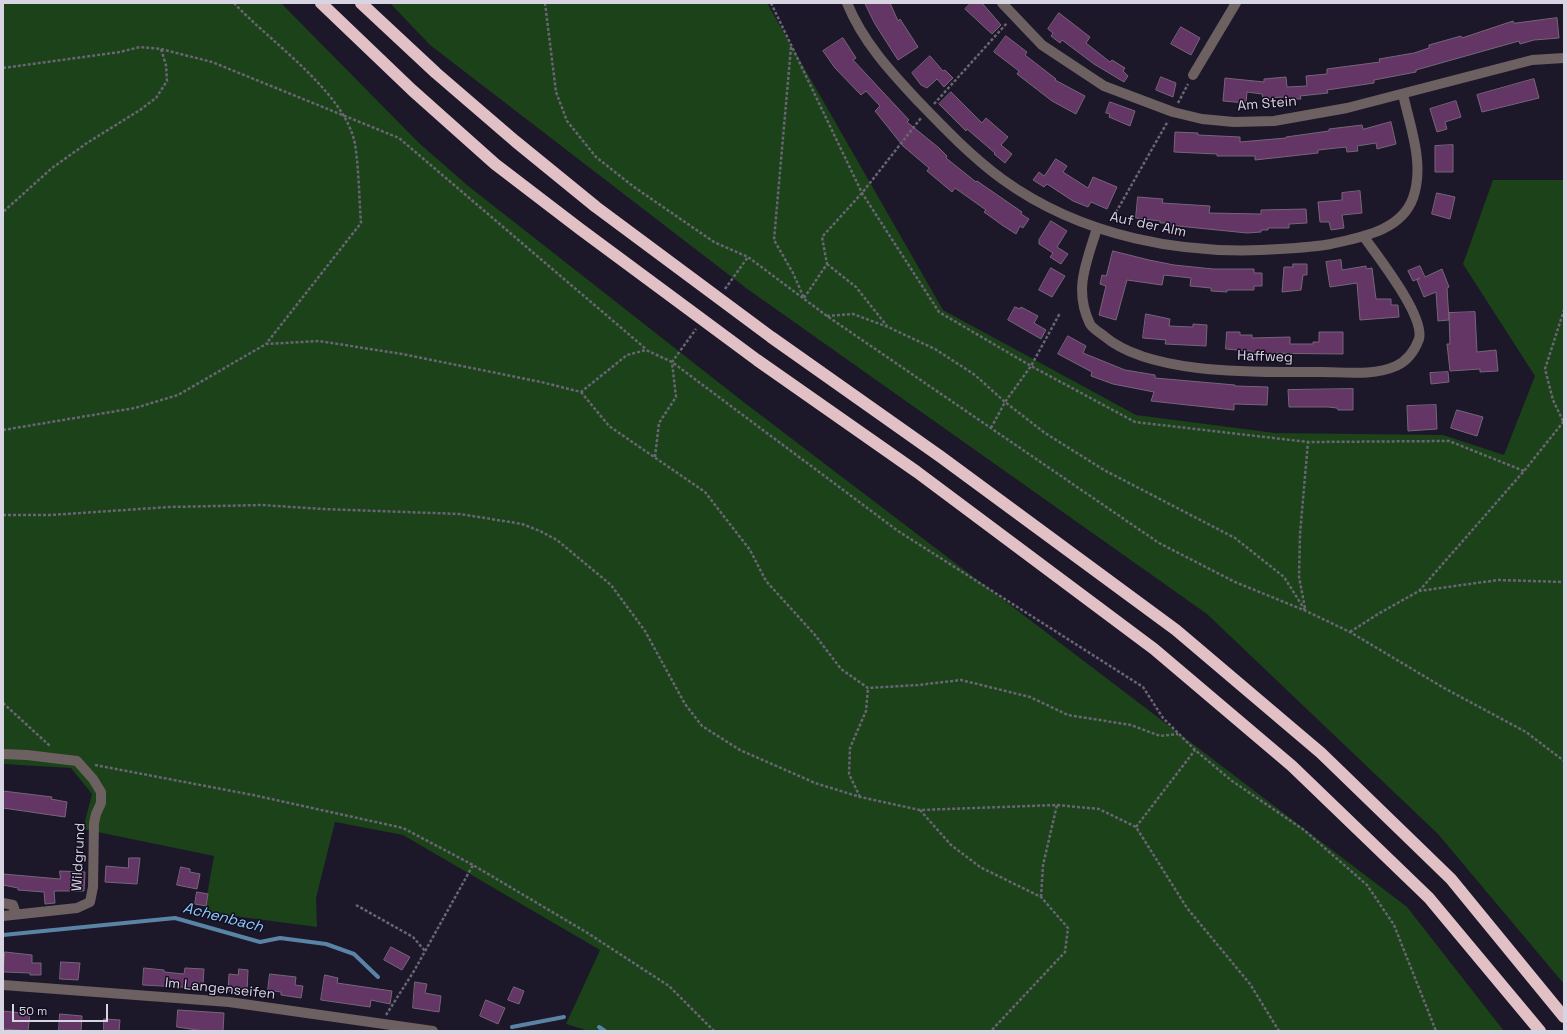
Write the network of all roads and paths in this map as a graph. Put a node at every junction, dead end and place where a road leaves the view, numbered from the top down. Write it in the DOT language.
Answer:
graph roads {
  1 [pos="234,3"];
  2 [pos="321,3"];
  3 [pos="361,3"];
  4 [pos="546,3"];
  5 [pos="771,3"];
  6 [pos="847,3"];
  7 [pos="1002,3"];
  8 [pos="1236,3"];
  9 [pos="1005,25"];
  10 [pos="791,46"];
  11 [pos="161,49"];
  12 [pos="1564,58"];
  13 [pos="3,68"];
  14 [pos="1193,75"];
  15 [pos="1403,94"];
  16 [pos="927,111"];
  17 [pos="1174,112"];
  18 [pos="345,116"];
  19 [pos="862,193"];
  20 [pos="3,212"];
  21 [pos="1113,217"];
  22 [pos="1097,228"];
  23 [pos="1364,237"];
  24 [pos="748,257"];
  25 [pos="827,264"];
  26 [pos="741,267"];
  27 [pos="804,298"];
  28 [pos="1564,310"];
  29 [pos="1060,313"];
  30 [pos="827,316"];
  31 [pos="888,327"];
  32 [pos="266,344"];
  33 [pos="682,347"];
  34 [pos="646,350"];
  35 [pos="672,362"];
  36 [pos="1031,366"];
  37 [pos="581,392"];
  38 [pos="1005,402"];
  39 [pos="1564,421"];
  40 [pos="991,428"];
  41 [pos="3,430"];
  42 [pos="1308,442"];
  43 [pos="655,457"];
  44 [pos="1524,471"];
  45 [pos="3,515"];
  46 [pos="1564,582"];
  47 [pos="1419,591"];
  48 [pos="1306,611"];
  49 [pos="1350,632"];
  50 [pos="868,688"];
  51 [pos="3,703"];
  52 [pos="1178,734"];
  53 [pos="1195,750"];
  54 [pos="3,754"];
  55 [pos="64,759"];
  56 [pos="1564,761"];
  57 [pos="77,762"];
  58 [pos="860,797"];
  59 [pos="1058,805"];
  60 [pos="920,810"];
  61 [pos="1136,826"];
  62 [pos="473,865"];
  63 [pos="1041,897"];
  64 [pos="3,903"];
  65 [pos="356,905"];
  66 [pos="16,914"];
  67 [pos="3,916"];
  68 [pos="425,951"];
  69 [pos="3,985"];
  70 [pos="1564,1017"];
  71 [pos="382,1023"];
  72 [pos="433,1031"];
  73 [pos="714,1031"];
  74 [pos="991,1031"];
  75 [pos="1279,1031"];
  76 [pos="1436,1031"];
  77 [pos="1540,1031"];
  1 -- 18 [label="path"];
  2 -- 77 [label="highway"];
  3 -- 70 [label="highway"];
  4 -- 24 [label="path"];
  5 -- 10 [label="path"];
  6 -- 16 [label="street, Auf der Alm"];
  7 -- 17 [label="street, Am Stein"];
  8 -- 14 [label="street"];
  9 -- 16 [label="path"];
  10 -- 19 [label="path"];
  10 -- 27 [label="path"];
  11 -- 13 [label="path"];
  11 -- 18 [label="path"];
  11 -- 20 [label="path"];
  12 -- 15 [label="street, Am Stein"];
  14 -- 17 [label="path"];
  15 -- 17 [label="street, Am Stein"];
  15 -- 23 [label="street, Auf der Alm"];
  16 -- 19 [label="path"];
  16 -- 22 [label="street, Auf der Alm"];
  17 -- 21 [label="path"];
  18 -- 32 [label="path"];
  18 -- 34 [label="path"];
  19 -- 25 [label="path"];
  19 -- 36 [label="path"];
  22 -- 23 [label="street, Auf der Alm"];
  22 -- 23 [label="street, Haffweg"];
  24 -- 26 [label="path"];
  24 -- 27 [label="path"];
  25 -- 27 [label="path"];
  25 -- 31 [label="path"];
  27 -- 30 [label="path"];
  28 -- 39 [label="path"];
  29 -- 36 [label="path"];
  30 -- 31 [label="path"];
  30 -- 40 [label="path"];
  31 -- 38 [label="path"];
  32 -- 37 [label="path"];
  32 -- 41 [label="path"];
  33 -- 35 [label="path"];
  34 -- 35 [label="path"];
  34 -- 37 [label="path"];
  35 -- 43 [label="path"];
  35 -- 52 [label="path"];
  36 -- 38 [label="path"];
  36 -- 42 [label="path"];
  37 -- 43 [label="path"];
  38 -- 40 [label="path"];
  38 -- 48 [label="path"];
  39 -- 44 [label="path"];
  40 -- 48 [label="path"];
  42 -- 44 [label="path"];
  42 -- 48 [label="path"];
  43 -- 50 [label="path"];
  44 -- 47 [label="path"];
  45 -- 58 [label="path"];
  46 -- 47 [label="path"];
  47 -- 49 [label="path"];
  48 -- 49 [label="path"];
  49 -- 56 [label="path"];
  50 -- 52 [label="path"];
  50 -- 58 [label="path"];
  51 -- 55 [label="path"];
  52 -- 53 [label="path"];
  53 -- 61 [label="path"];
  53 -- 76 [label="path"];
  54 -- 55 [label="street"];
  55 -- 57 [label="street"];
  57 -- 62 [label="path"];
  57 -- 66 [label="street, Wildgrund"];
  58 -- 60 [label="path"];
  59 -- 60 [label="path"];
  59 -- 61 [label="path"];
  59 -- 63 [label="path"];
  60 -- 63 [label="path"];
  61 -- 75 [label="path"];
  62 -- 68 [label="path"];
  62 -- 73 [label="path"];
  63 -- 74 [label="path"];
  64 -- 66 [label="street"];
  65 -- 68 [label="path"];
  66 -- 67 [label="street, Wildgrund"];
  68 -- 71 [label="path"];
  69 -- 71 [label="street, Im Langenseifen"];
  71 -- 72 [label="street, Im Langenseifen"];
}
